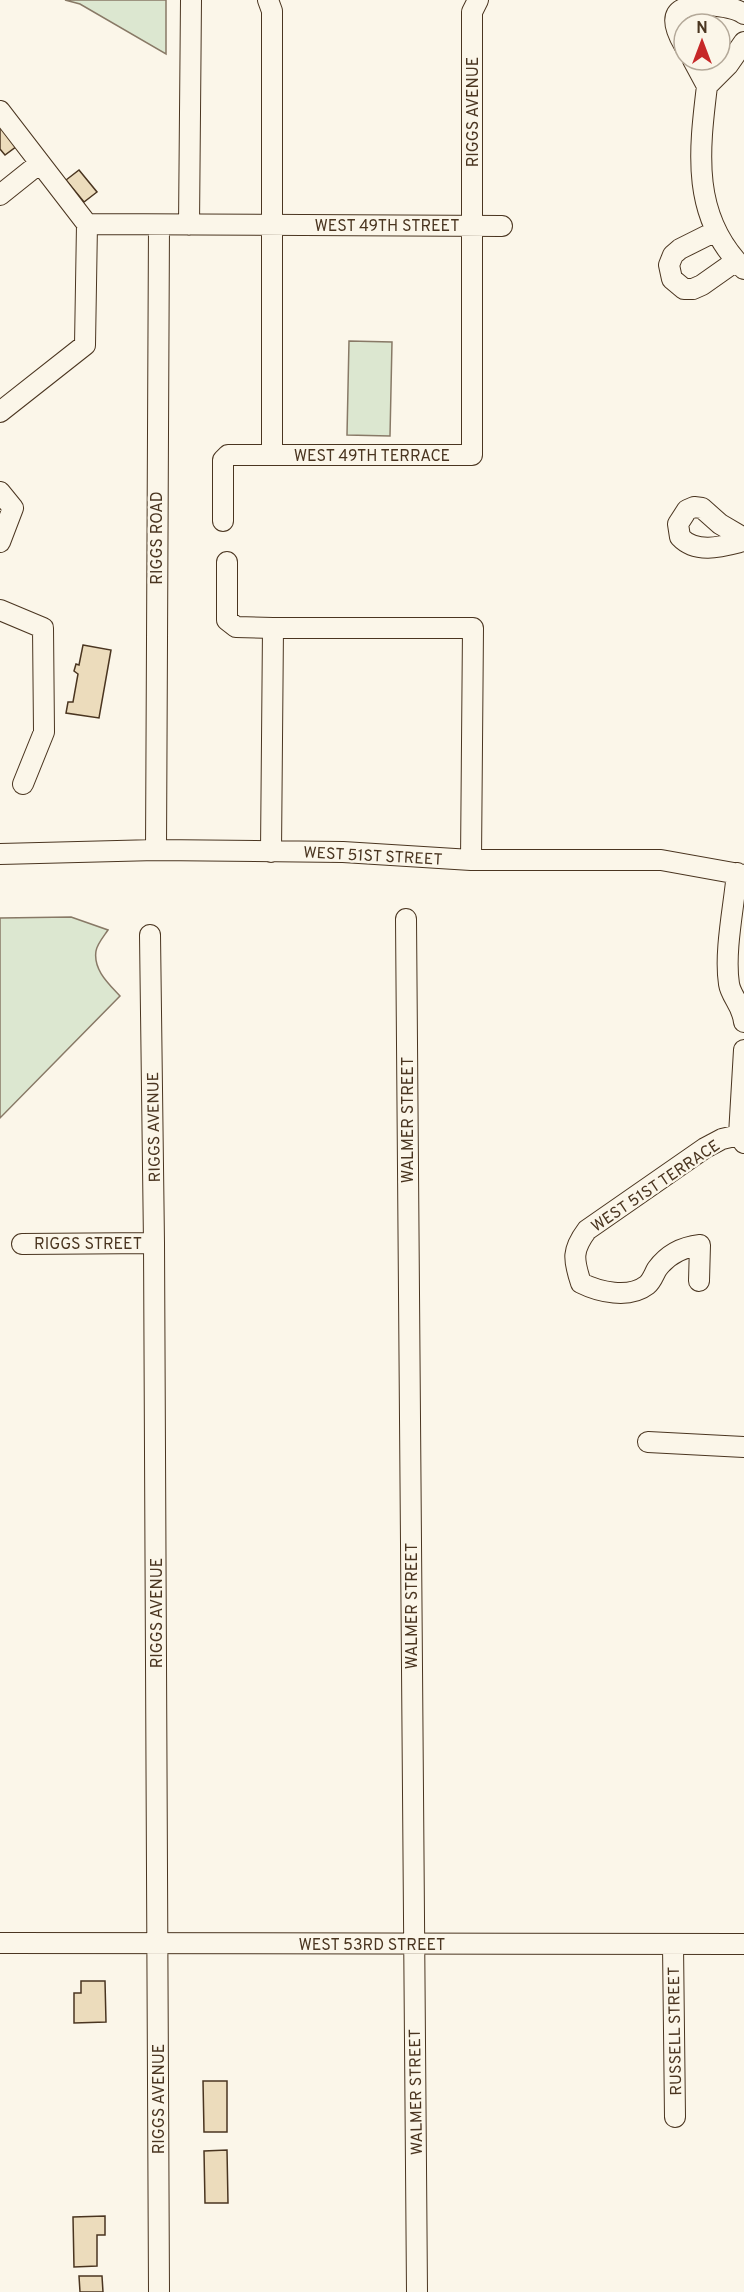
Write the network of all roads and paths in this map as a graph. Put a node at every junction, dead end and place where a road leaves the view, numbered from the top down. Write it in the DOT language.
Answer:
graph roads {
  1 [pos="191,0"];
  2 [pos="268,0"];
  3 [pos="478,0"];
  4 [pos="678,12"];
  5 [pos="744,14"];
  6 [pos="744,42"];
  7 [pos="699,72"];
  8 [pos="707,86"];
  9 [pos="0,111"];
  10 [pos="40,163"];
  11 [pos="0,195"];
  12 [pos="87,224"];
  13 [pos="159,225"];
  14 [pos="189,225"];
  15 [pos="472,225"];
  16 [pos="272,226"];
  17 [pos="502,226"];
  18 [pos="716,231"];
  19 [pos="740,265"];
  20 [pos="0,412"];
  21 [pos="272,455"];
  22 [pos="0,492"];
  23 [pos="223,521"];
  24 [pos="0,542"];
  25 [pos="227,562"];
  26 [pos="0,610"];
  27 [pos="273,628"];
  28 [pos="23,784"];
  29 [pos="156,850"];
  30 [pos="271,852"];
  31 [pos="0,854"];
  32 [pos="471,860"];
  33 [pos="741,874"];
  34 [pos="406,919"];
  35 [pos="150,935"];
  36 [pos="744,1014"];
  37 [pos="744,1050"];
  38 [pos="741,1139"];
  39 [pos="154,1243"];
  40 [pos="22,1244"];
  41 [pos="699,1281"];
  42 [pos="648,1442"];
  43 [pos="744,1448"];
  44 [pos="158,1942"];
  45 [pos="0,1943"];
  46 [pos="414,1944"];
  47 [pos="744,1944"];
  48 [pos="673,1945"];
  49 [pos="675,2117"];
  50 [pos="159,2292"];
  51 [pos="417,2292"];
  1 -- 14 [label="street"];
  2 -- 16 [label="street"];
  3 -- 15 [label="street, RIGGS AVENUE"];
  4 -- 5 [label="street"];
  6 -- 8 [label="street"];
  7 -- 8 [label="street"];
  8 -- 18 [label="street"];
  9 -- 10 [label="street"];
  10 -- 11 [label="street"];
  10 -- 12 [label="street"];
  12 -- 13 [label="street, WEST 49TH STREET"];
  12 -- 20 [label="street"];
  13 -- 14 [label="street, WEST 49TH STREET"];
  13 -- 29 [label="street, RIGGS ROAD"];
  14 -- 16 [label="street, WEST 49TH STREET"];
  15 -- 16 [label="street, WEST 49TH STREET"];
  15 -- 17 [label="street, WEST 49TH STREET"];
  15 -- 21 [label="street, WEST 49TH TERRACE"];
  16 -- 21 [label="street, WEST 49TH TERRACE"];
  18 -- 19 [label="street"];
  18 -- 19 [label="street"];
  21 -- 23 [label="street"];
  22 -- 24 [label="street"];
  25 -- 27 [label="street"];
  26 -- 28 [label="street"];
  27 -- 30 [label="street"];
  27 -- 32 [label="street"];
  29 -- 30 [label="street, WEST 51ST STREET"];
  29 -- 31 [label="street, WEST 51ST STREET"];
  30 -- 32 [label="street, WEST 51ST STREET"];
  32 -- 33 [label="street, WEST 51ST STREET"];
  33 -- 36 [label="street"];
  34 -- 46 [label="street, WALMER STREET"];
  35 -- 39 [label="street, RIGGS AVENUE"];
  37 -- 38 [label="street"];
  38 -- 41 [label="street, WEST 51ST TERRACE"];
  39 -- 40 [label="street, RIGGS STREET"];
  39 -- 44 [label="street, RIGGS AVENUE"];
  42 -- 43 [label="street"];
  44 -- 45 [label="street, WEST 53RD STREET"];
  44 -- 46 [label="street, WEST 53RD STREET"];
  44 -- 50 [label="street, RIGGS AVENUE"];
  46 -- 48 [label="street, WEST 53RD STREET"];
  46 -- 51 [label="street, WALMER STREET"];
  47 -- 48 [label="street, WEST 53RD STREET"];
  48 -- 49 [label="street, RUSSELL STREET"];
}
